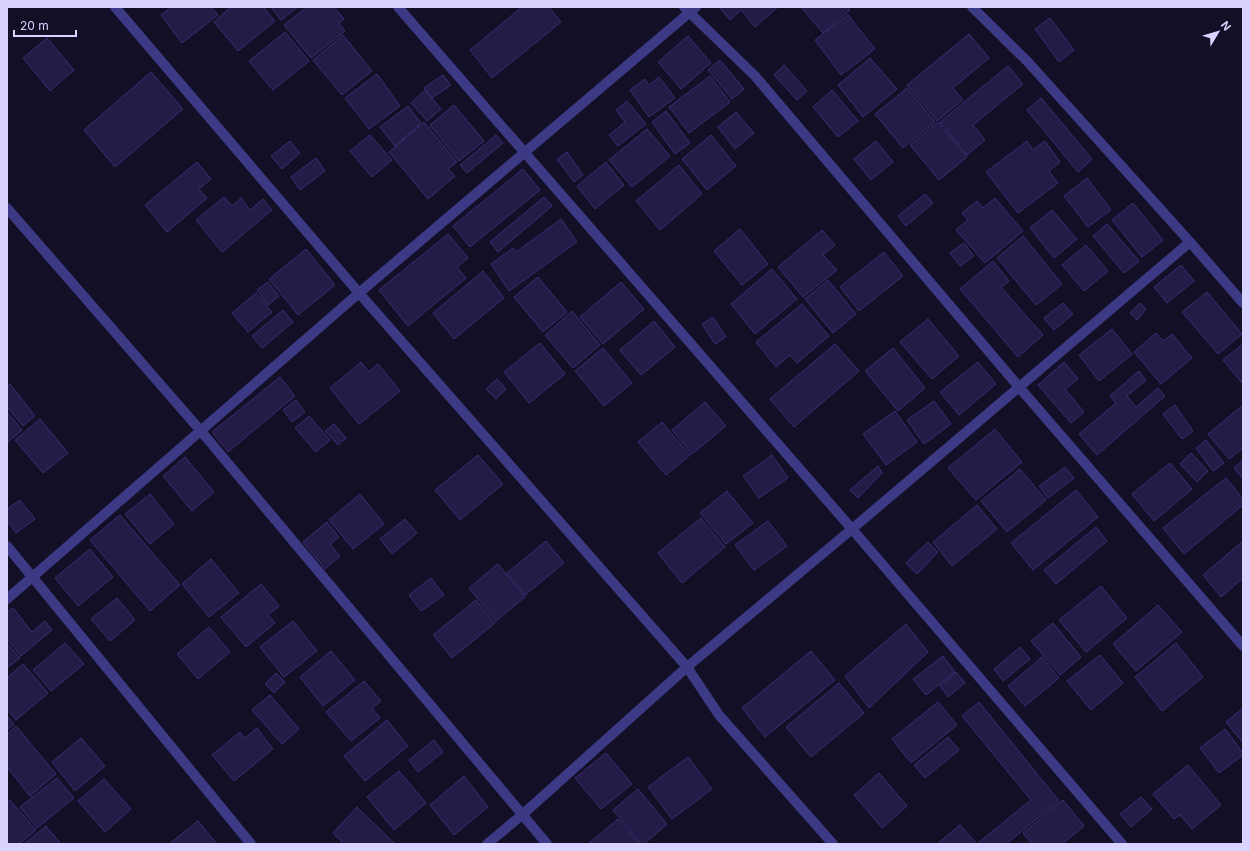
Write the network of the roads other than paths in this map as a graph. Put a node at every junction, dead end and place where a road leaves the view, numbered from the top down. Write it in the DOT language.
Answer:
graph roads {
  1 [pos="115,7"];
  2 [pos="398,7"];
  3 [pos="972,7"];
  4 [pos="690,9"];
  5 [pos="525,152"];
  6 [pos="7,208"];
  7 [pos="1190,242"];
  8 [pos="359,292"];
  9 [pos="1243,303"];
  10 [pos="1019,387"];
  11 [pos="200,430"];
  12 [pos="852,529"];
  13 [pos="7,546"];
  14 [pos="33,577"];
  15 [pos="7,599"];
  16 [pos="1243,646"];
  17 [pos="687,667"];
  18 [pos="522,815"];
  19 [pos="251,844"];
  20 [pos="487,844"];
  21 [pos="547,844"];
  22 [pos="833,844"];
  23 [pos="1122,844"];
  1 -- 8 [label="street"];
  2 -- 5 [label="street"];
  3 -- 7 [label="street"];
  4 -- 5 [label="street"];
  4 -- 10 [label="street"];
  5 -- 8 [label="street"];
  5 -- 12 [label="street"];
  6 -- 11 [label="street"];
  7 -- 9 [label="street"];
  7 -- 10 [label="street"];
  8 -- 11 [label="street"];
  8 -- 17 [label="street"];
  10 -- 12 [label="street"];
  10 -- 16 [label="street"];
  11 -- 14 [label="street"];
  11 -- 18 [label="street"];
  12 -- 17 [label="street"];
  12 -- 23 [label="street"];
  13 -- 14 [label="street"];
  14 -- 15 [label="street"];
  14 -- 19 [label="street"];
  17 -- 18 [label="street"];
  17 -- 22 [label="street"];
  18 -- 20 [label="street"];
  18 -- 21 [label="street"];
}
